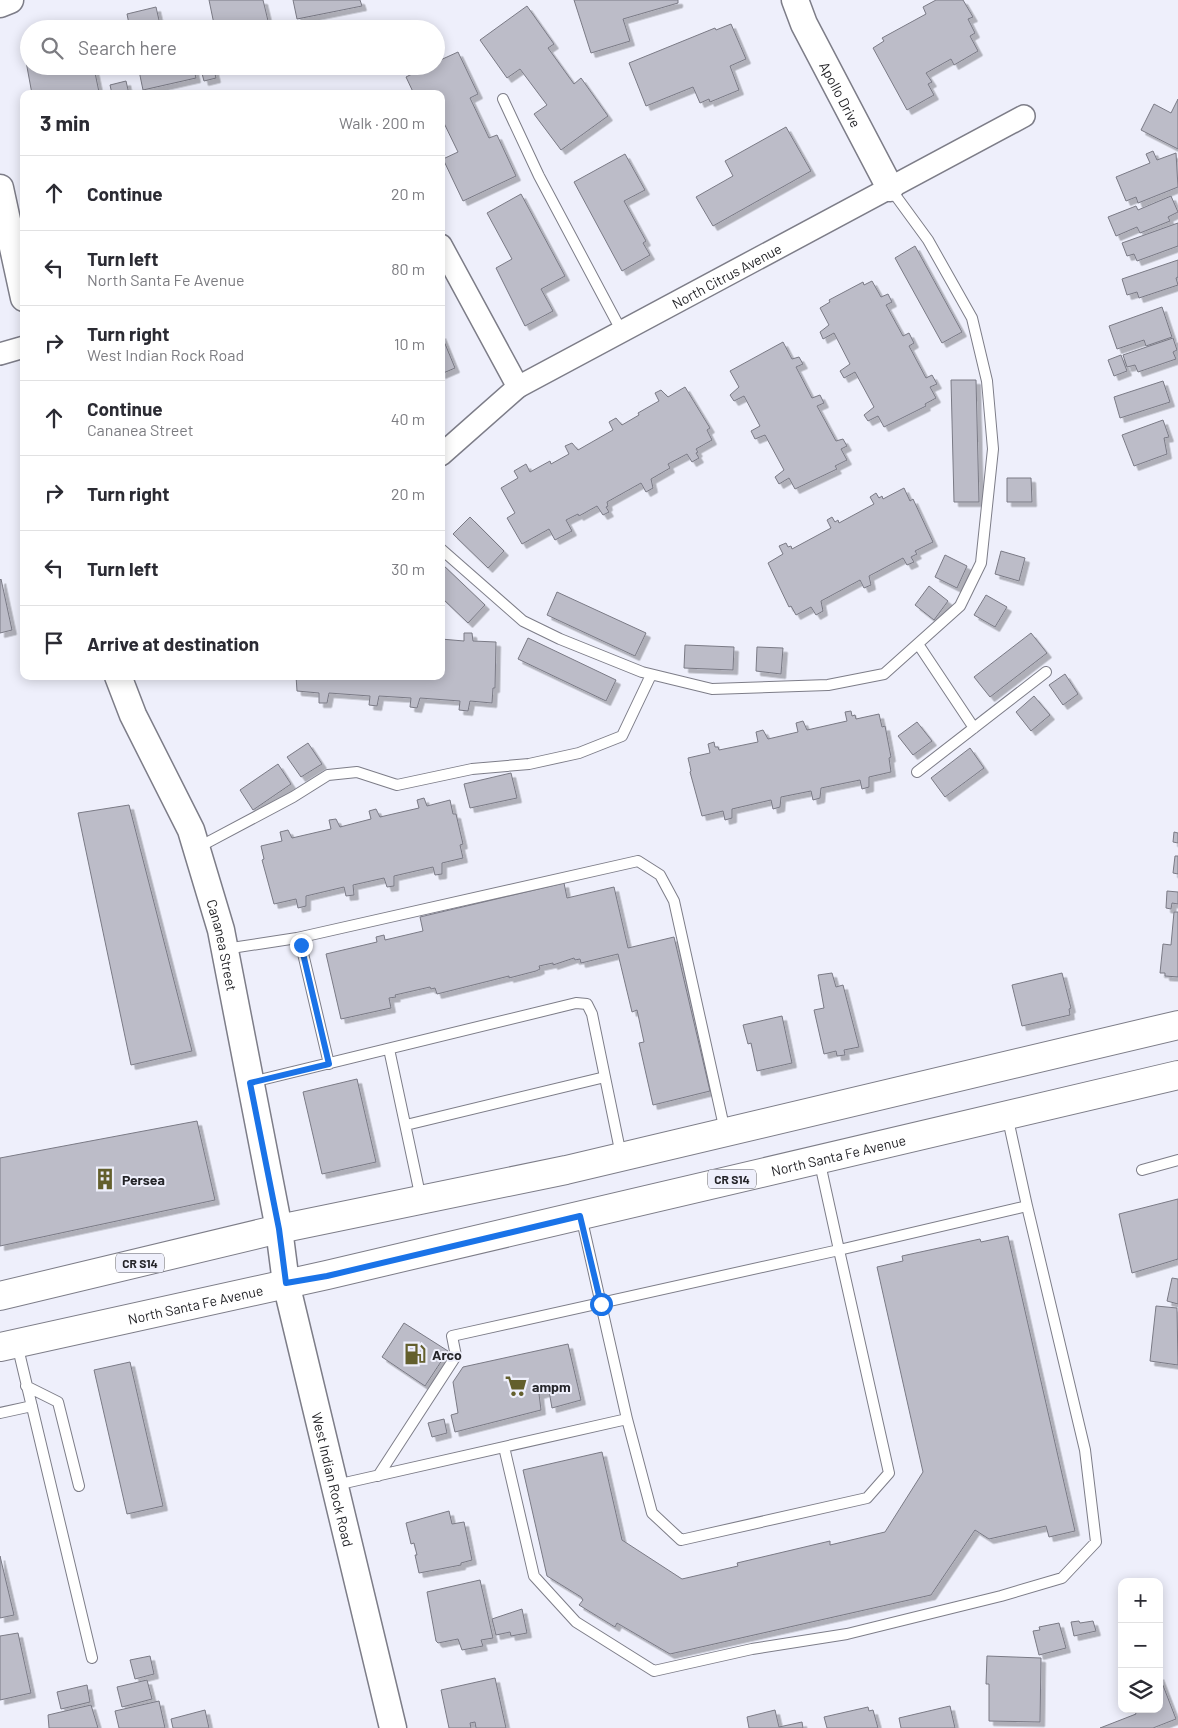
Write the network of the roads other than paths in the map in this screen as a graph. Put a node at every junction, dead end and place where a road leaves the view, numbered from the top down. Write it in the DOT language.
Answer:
graph roads {
  1 [pos="10,0"];
  2 [pos="795,0"];
  3 [pos="0,4"];
  4 [pos="504,99"];
  5 [pos="1024,116"];
  6 [pos="0,188"];
  7 [pos="890,188"];
  8 [pos="445,252"];
  9 [pos="20,280"];
  10 [pos="622,332"];
  11 [pos="20,348"];
  12 [pos="0,354"];
  13 [pos="518,387"];
  14 [pos="445,451"];
  15 [pos="445,553"];
  16 [pos="918,644"];
  17 [pos="1046,672"];
  18 [pos="651,675"];
  19 [pos="120,680"];
  20 [pos="974,728"];
  21 [pos="917,772"];
  22 [pos="196,849"];
  23 [pos="297,938"];
  24 [pos="225,949"];
  25 [pos="1178,1025"];
  26 [pos="389,1049"];
  27 [pos="329,1064"];
  28 [pos="1178,1075"];
  29 [pos="605,1077"];
  30 [pos="250,1083"];
  31 [pos="1007,1115"];
  32 [pos="406,1125"];
  33 [pos="725,1132"];
  34 [pos="621,1156"];
  35 [pos="819,1158"];
  36 [pos="1178,1160"];
  37 [pos="1142,1170"];
  38 [pos="421,1200"];
  39 [pos="1027,1206"];
  40 [pos="580,1216"];
  41 [pos="279,1229"];
  42 [pos="839,1250"];
  43 [pos="286,1283"];
  44 [pos="0,1296"];
  45 [pos="601,1304"];
  46 [pos="8,1345"];
  47 [pos="26,1386"];
  48 [pos="32,1406"];
  49 [pos="0,1413"];
  50 [pos="627,1419"];
  51 [pos="504,1447"];
  52 [pos="378,1476"];
  53 [pos="79,1486"];
  54 [pos="335,1486"];
  55 [pos="92,1658"];
  56 [pos="393,1728"];
  1 -- 3 [label="street"];
  2 -- 7 [label="street, Apollo Drive"];
  4 -- 10 [label="lane"];
  5 -- 7 [label="street, North Citrus Avenue"];
  6 -- 9 [label="street"];
  7 -- 10 [label="street, North Citrus Avenue"];
  7 -- 16 [label="lane"];
  8 -- 13 [label="street"];
  10 -- 13 [label="street, North Citrus Avenue"];
  11 -- 12 [label="street"];
  13 -- 14 [label="street, North Citrus Avenue"];
  15 -- 18 [label="lane"];
  16 -- 18 [label="lane"];
  16 -- 20 [label="lane"];
  17 -- 20 [label="lane"];
  18 -- 22 [label="lane"];
  19 -- 22 [label="street, Cananea Street"];
  20 -- 21 [label="lane"];
  22 -- 24 [label="street, Cananea Street"];
  23 -- 24 [label="lane"];
  23 -- 27 [label="lane"];
  23 -- 33 [label="lane"];
  24 -- 30 [label="street, Cananea Street"];
  25 -- 33 [label="main road, CR S14"];
  26 -- 27 [label="lane"];
  26 -- 29 [label="lane"];
  26 -- 32 [label="lane"];
  27 -- 30 [label="lane"];
  28 -- 31 [label="main road, North Santa Fe Avenue / CR S14"];
  29 -- 32 [label="lane"];
  29 -- 34 [label="lane"];
  30 -- 41 [label="street, Cananea Street"];
  31 -- 35 [label="main road, North Santa Fe Avenue / CR S14"];
  31 -- 39 [label="lane"];
  32 -- 38 [label="lane"];
  33 -- 34 [label="main road, CR S14"];
  34 -- 38 [label="main road, CR S14"];
  35 -- 40 [label="main road, North Santa Fe Avenue / CR S14"];
  35 -- 42 [label="lane"];
  36 -- 37 [label="lane"];
  38 -- 41 [label="main road, CR S14"];
  39 -- 42 [label="lane"];
  39 -- 51 [label="lane"];
  40 -- 43 [label="main road, North Santa Fe Avenue / CR S14"];
  40 -- 45 [label="lane"];
  41 -- 43 [label="street, West Indian Rock Road"];
  41 -- 44 [label="main road, CR S14"];
  42 -- 45 [label="lane"];
  42 -- 50 [label="lane"];
  43 -- 46 [label="main road, North Santa Fe Avenue / CR S14"];
  43 -- 54 [label="street, West Indian Rock Road"];
  45 -- 50 [label="lane"];
  45 -- 52 [label="lane"];
  46 -- 47 [label="lane"];
  47 -- 48 [label="lane"];
  47 -- 53 [label="lane"];
  48 -- 49 [label="lane"];
  48 -- 55 [label="lane"];
  50 -- 51 [label="lane"];
  51 -- 52 [label="lane"];
  52 -- 54 [label="lane"];
  54 -- 56 [label="street, West Indian Rock Road"];
}
